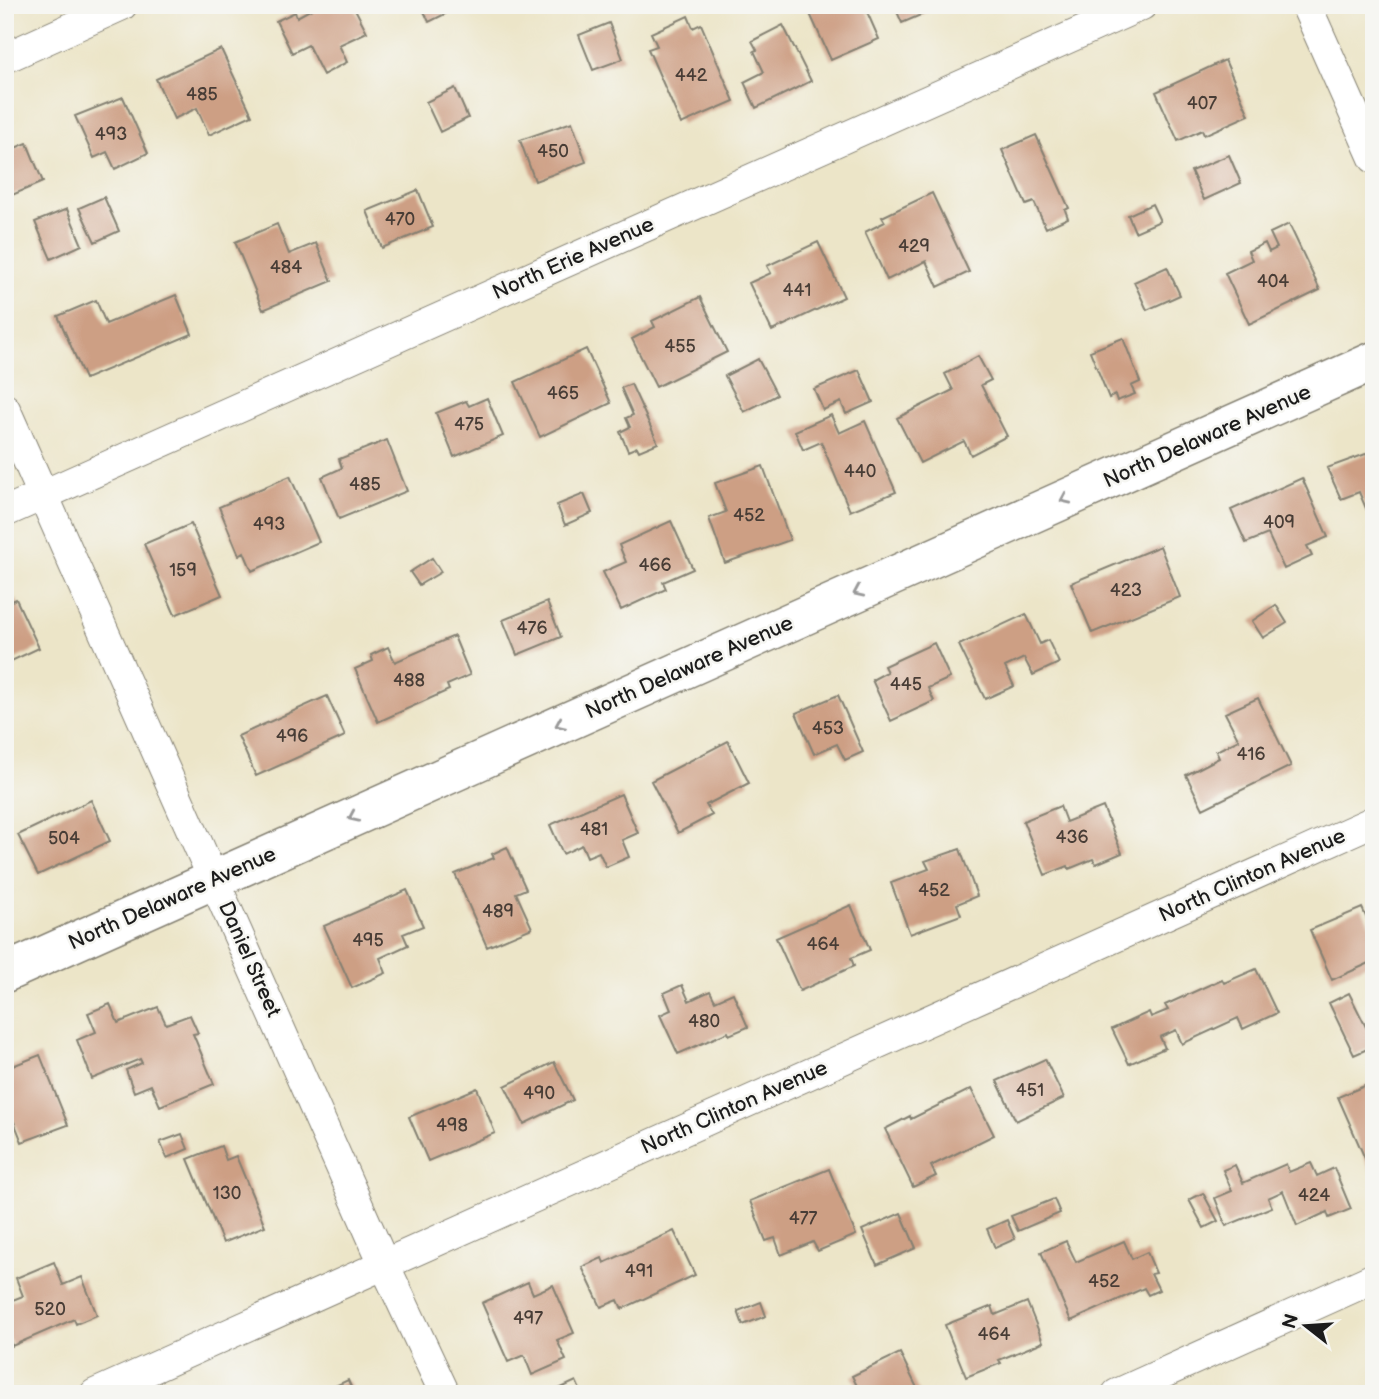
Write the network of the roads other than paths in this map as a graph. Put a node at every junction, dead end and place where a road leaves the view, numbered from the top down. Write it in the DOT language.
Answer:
graph roads {
  1 [pos="122,5"];
  2 [pos="1142,5"];
  3 [pos="1306,5"];
  4 [pos="5,58"];
  5 [pos="1374,159"];
  6 [pos="1374,361"];
  7 [pos="5,409"];
  8 [pos="42,495"];
  9 [pos="5,512"];
  10 [pos="1374,821"];
  11 [pos="215,879"];
  12 [pos="5,974"];
  13 [pos="384,1264"];
  14 [pos="1374,1278"];
  15 [pos="95,1394"];
  16 [pos="445,1394"];
  17 [pos="1117,1394"];
  1 -- 4 [label="street"];
  2 -- 8 [label="street, North Erie Avenue"];
  3 -- 5 [label="street"];
  6 -- 11 [label="street, North Delaware Avenue, one-way"];
  7 -- 8 [label="street, Daniel Street"];
  8 -- 9 [label="street, North Erie Avenue"];
  8 -- 11 [label="street, Daniel Street"];
  10 -- 13 [label="street, North Clinton Avenue"];
  11 -- 12 [label="street, North Delaware Avenue"];
  11 -- 13 [label="street, Daniel Street"];
  13 -- 15 [label="street, North Clinton Avenue"];
  13 -- 16 [label="street, Daniel Street"];
  14 -- 17 [label="street"];
}
